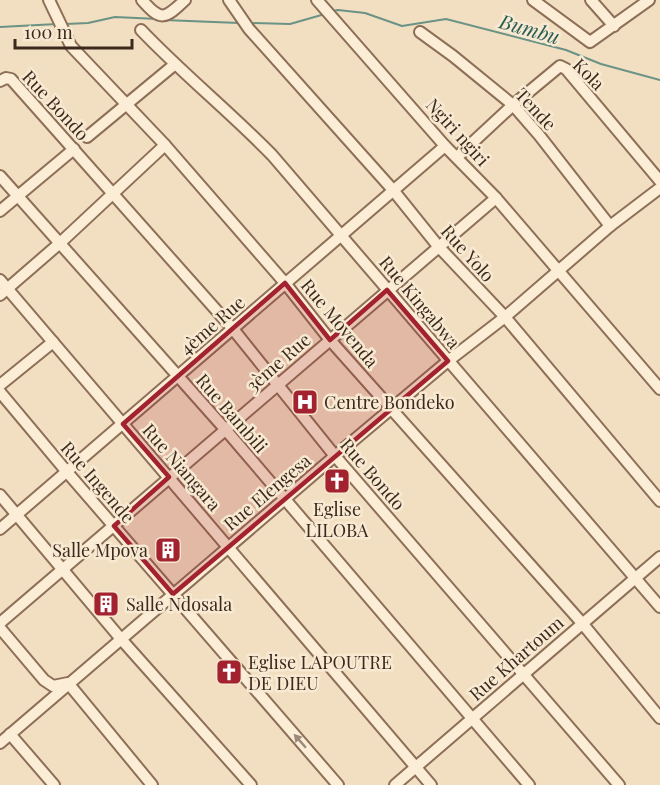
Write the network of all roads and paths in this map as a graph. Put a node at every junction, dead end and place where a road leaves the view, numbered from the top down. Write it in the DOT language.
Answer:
graph roads {
  1 [pos="49,0"];
  2 [pos="142,0"];
  3 [pos="185,0"];
  4 [pos="229,0"];
  5 [pos="317,0"];
  6 [pos="533,0"];
  7 [pos="591,0"];
  8 [pos="649,0"];
  9 [pos="615,26"];
  10 [pos="141,30"];
  11 [pos="420,32"];
  12 [pos="174,65"];
  13 [pos="3,80"];
  14 [pos="127,105"];
  15 [pos="513,105"];
  16 [pos="87,137"];
  17 [pos="165,145"];
  18 [pos="446,146"];
  19 [pos="74,149"];
  20 [pos="457,157"];
  21 [pos="0,176"];
  22 [pos="660,181"];
  23 [pos="660,188"];
  24 [pos="393,190"];
  25 [pos="112,194"];
  26 [pos="18,195"];
  27 [pos="496,198"];
  28 [pos="0,211"];
  29 [pos="610,226"];
  30 [pos="342,235"];
  31 [pos="60,243"];
  32 [pos="438,246"];
  33 [pos="559,270"];
  34 [pos="285,283"];
  35 [pos="2,288"];
  36 [pos="387,290"];
  37 [pos="505,317"];
  38 [pos="233,329"];
  39 [pos="330,340"];
  40 [pos="53,342"];
  41 [pos="448,361"];
  42 [pos="178,377"];
  43 [pos="0,385"];
  44 [pos="277,386"];
  45 [pos="660,388"];
  46 [pos="0,392"];
  47 [pos="391,409"];
  48 [pos="123,423"];
  49 [pos="225,429"];
  50 [pos="335,456"];
  51 [pos="67,472"];
  52 [pos="169,477"];
  53 [pos="0,495"];
  54 [pos="284,499"];
  55 [pos="660,501"];
  56 [pos="16,514"];
  57 [pos="114,526"];
  58 [pos="0,528"];
  59 [pos="229,546"];
  60 [pos="660,557"];
  61 [pos="62,569"];
  62 [pos="634,577"];
  63 [pos="173,594"];
  64 [pos="660,607"];
  65 [pos="0,623"];
  66 [pos="582,623"];
  67 [pos="0,628"];
  68 [pos="121,639"];
  69 [pos="524,673"];
  70 [pos="68,683"];
  71 [pos="472,718"];
  72 [pos="660,718"];
  73 [pos="10,734"];
  74 [pos="0,743"];
  75 [pos="416,767"];
  76 [pos="54,785"];
  77 [pos="152,785"];
  78 [pos="251,785"];
  79 [pos="338,785"];
  80 [pos="395,785"];
  81 [pos="431,785"];
  82 [pos="529,785"];
  83 [pos="619,785"];
  1 -- 14 [label="street, Rue Movenda"];
  2 -- 3 [label="street"];
  4 -- 24 [label="street, Rue Yolo"];
  5 -- 18 [label="street, Ngiri ngiri"];
  6 -- 9 [label="street"];
  7 -- 9 [label="street"];
  8 -- 9 [label="street"];
  10 -- 12 [label="street, Rue Kingabwa"];
  11 -- 15 [label="street, Tende"];
  12 -- 14 [label="street"];
  12 -- 30 [label="street, Rue Kingabwa"];
  13 -- 19 [label="street, Rue Bondo"];
  14 -- 16 [label="street"];
  14 -- 17 [label="street, Rue Movenda"];
  15 -- 20 [label="street, Kola"];
  15 -- 22 [label="street, Kola"];
  15 -- 29 [label="street, Tende"];
  17 -- 25 [label="street"];
  17 -- 34 [label="street, Rue Movenda"];
  18 -- 20 [label="street, Ngiri ngiri"];
  18 -- 24 [label="street, 4ème Rue"];
  19 -- 25 [label="street, Rue Bondo"];
  19 -- 26 [label="street"];
  20 -- 27 [label="street, Ngiri ngiri"];
  21 -- 26 [label="street, Rue Bambili"];
  23 -- 29 [label="street, Rue Elengesa"];
  24 -- 30 [label="street, 4ème Rue"];
  24 -- 32 [label="street, Rue Yolo"];
  25 -- 31 [label="street"];
  25 -- 38 [label="street, Rue Bondo"];
  26 -- 28 [label="street"];
  26 -- 31 [label="street, Rue Bambili"];
  27 -- 32 [label="street, 3ème Rue"];
  27 -- 33 [label="street, Ngiri ngiri"];
  29 -- 33 [label="street, Rue Elengesa"];
  30 -- 34 [label="street, 4ème Rue"];
  30 -- 36 [label="street, Rue Kingabwa"];
  31 -- 35 [label="street"];
  31 -- 42 [label="street, Rue Bambili"];
  32 -- 36 [label="street, 3ème Rue"];
  32 -- 37 [label="street, Rue Yolo"];
  33 -- 37 [label="street, Rue Elengesa"];
  33 -- 45 [label="street, Ngiri ngiri"];
  34 -- 38 [label="street, 4ème Rue"];
  34 -- 39 [label="street, Rue Movenda"];
  35 -- 40 [label="street, Rue Niangara"];
  36 -- 39 [label="street, 3ème Rue"];
  36 -- 41 [label="street, Rue Kingabwa"];
  37 -- 41 [label="street, Rue Elengesa"];
  37 -- 55 [label="street, Rue Yolo"];
  38 -- 42 [label="street, 4ème Rue"];
  38 -- 44 [label="street, Rue Bondo"];
  39 -- 44 [label="street, 3ème Rue"];
  39 -- 47 [label="street, Rue Movenda"];
  40 -- 43 [label="street"];
  40 -- 48 [label="street, Rue Niangara"];
  41 -- 47 [label="street, Rue Elengesa"];
  41 -- 62 [label="street, Rue Kingabwa"];
  42 -- 48 [label="street, 4ème Rue"];
  42 -- 49 [label="street, Rue Bambili"];
  44 -- 49 [label="street, 3ème Rue"];
  44 -- 50 [label="street, Rue Bondo"];
  46 -- 51 [label="street, Rue Ingende"];
  47 -- 50 [label="street, Rue Elengesa"];
  47 -- 66 [label="street, Rue Movenda"];
  48 -- 51 [label="street, 4ème Rue"];
  48 -- 52 [label="street, Rue Niangara"];
  49 -- 52 [label="street, 3ème Rue"];
  49 -- 54 [label="street, Rue Bambili"];
  50 -- 54 [label="street, Rue Elengesa"];
  50 -- 69 [label="street, Rue Bondo"];
  51 -- 56 [label="street, 4ème Rue"];
  51 -- 57 [label="street, Rue Ingende"];
  52 -- 57 [label="street, 3ème Rue"];
  52 -- 59 [label="street, Rue Niangara"];
  53 -- 56 [label="street"];
  54 -- 59 [label="street, Rue Elengesa"];
  54 -- 71 [label="street, Rue Bambili"];
  56 -- 58 [label="street, 4ème Rue"];
  56 -- 61 [label="street"];
  57 -- 61 [label="street, 3ème Rue"];
  57 -- 63 [label="street, Rue Ingende"];
  59 -- 63 [label="street, Rue Elengesa"];
  59 -- 75 [label="street, Rue Niangara"];
  60 -- 62 [label="street, Rue Khartoum"];
  61 -- 65 [label="street, 3ème Rue"];
  61 -- 68 [label="street"];
  62 -- 64 [label="street, Rue Kingabwa"];
  62 -- 66 [label="street, Rue Khartoum"];
  63 -- 68 [label="street, Rue Elengesa"];
  79 -- 63 [label="street, Rue Ingende, one-way"];
  66 -- 69 [label="street, Rue Khartoum"];
  66 -- 72 [label="street, Rue Movenda"];
  67 -- 70 [label="street"];
  68 -- 70 [label="street, Rue Elengesa"];
  68 -- 78 [label="street"];
  69 -- 71 [label="street, Rue Khartoum"];
  69 -- 83 [label="street, Rue Bondo"];
  70 -- 73 [label="street, Rue Elengesa"];
  70 -- 77 [label="street"];
  71 -- 75 [label="street, Rue Khartoum"];
  71 -- 82 [label="street, Rue Bambili"];
  73 -- 74 [label="street, Rue Elengesa"];
  73 -- 76 [label="street"];
  75 -- 80 [label="street, Rue Khartoum"];
  75 -- 81 [label="street, Rue Niangara"];
}
